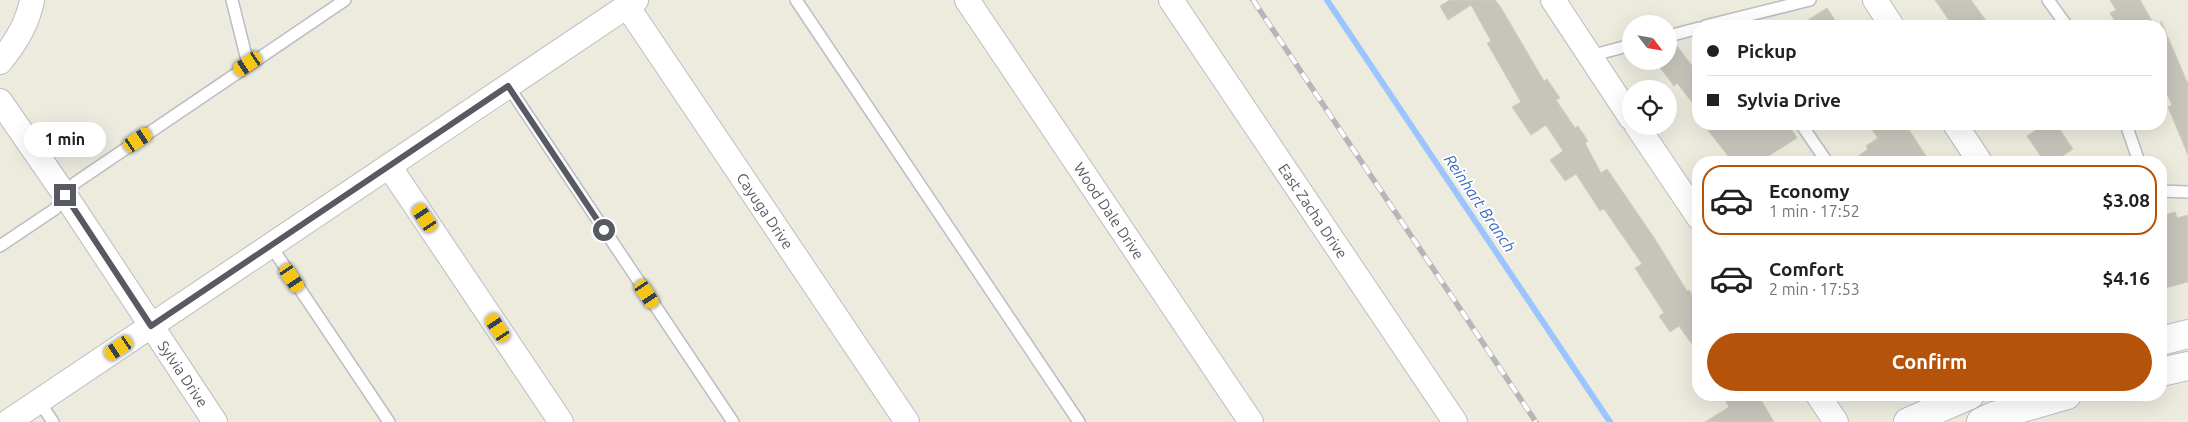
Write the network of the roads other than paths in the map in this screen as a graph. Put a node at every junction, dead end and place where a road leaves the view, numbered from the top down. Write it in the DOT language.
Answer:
graph roads {
  1 [pos="32,0"];
  2 [pos="232,0"];
  3 [pos="345,0"];
  4 [pos="796,0"];
  5 [pos="967,0"];
  6 [pos="1171,0"];
  7 [pos="1554,0"];
  8 [pos="1810,0"];
  9 [pos="1875,0"];
  10 [pos="2048,0"];
  11 [pos="630,2"];
  12 [pos="1742,20"];
  13 [pos="1888,20"];
  14 [pos="2063,20"];
  15 [pos="1692,30"];
  16 [pos="1678,34"];
  17 [pos="1622,47"];
  18 [pos="1590,56"];
  19 [pos="0,62"];
  20 [pos="248,64"];
  21 [pos="508,86"];
  22 [pos="0,101"];
  23 [pos="1622,104"];
  24 [pos="1805,130"];
  25 [pos="1959,130"];
  26 [pos="2128,130"];
  27 [pos="1643,135"];
  28 [pos="1823,156"];
  29 [pos="1976,156"];
  30 [pos="2137,156"];
  31 [pos="390,166"];
  32 [pos="2167,192"];
  33 [pos="2188,192"];
  34 [pos="65,195"];
  35 [pos="1692,208"];
  36 [pos="0,246"];
  37 [pos="271,246"];
  38 [pos="151,326"];
  39 [pos="2188,334"];
  40 [pos="2167,339"];
  41 [pos="2188,366"];
  42 [pos="2167,371"];
  43 [pos="1822,401"];
  44 [pos="1956,401"];
  45 [pos="2046,401"];
  46 [pos="39,402"];
  47 [pos="8,422"];
  48 [pos="53,422"];
  49 [pos="216,422"];
  50 [pos="389,422"];
  51 [pos="561,422"];
  52 [pos="733,422"];
  53 [pos="907,422"];
  54 [pos="1079,422"];
  55 [pos="1251,422"];
  56 [pos="1455,422"];
  57 [pos="1836,422"];
  58 [pos="1908,422"];
  59 [pos="1981,422"];
  1 -- 19 [label="street"];
  2 -- 20 [label="lane"];
  3 -- 20 [label="lane"];
  4 -- 54 [label="lane"];
  5 -- 55 [label="street, Wood Dale Drive"];
  6 -- 56 [label="street, East Zacha Drive"];
  7 -- 18 [label="street"];
  8 -- 12 [label="lane"];
  9 -- 13 [label="street"];
  10 -- 14 [label="lane"];
  11 -- 21 [label="street"];
  11 -- 53 [label="street, Cayuga Drive"];
  15 -- 16 [label="lane"];
  17 -- 18 [label="lane"];
  18 -- 23 [label="street"];
  20 -- 34 [label="lane"];
  21 -- 31 [label="street"];
  21 -- 52 [label="lane"];
  22 -- 34 [label="street, Sylvia Drive"];
  24 -- 28 [label="lane"];
  25 -- 29 [label="street"];
  26 -- 30 [label="lane"];
  27 -- 35 [label="street"];
  31 -- 37 [label="street"];
  31 -- 51 [label="street"];
  32 -- 33 [label="lane"];
  34 -- 36 [label="lane"];
  34 -- 38 [label="street, Sylvia Drive"];
  37 -- 38 [label="street"];
  37 -- 50 [label="lane"];
  38 -- 46 [label="street"];
  38 -- 49 [label="street, Sylvia Drive"];
  39 -- 40 [label="main road"];
  41 -- 42 [label="main road"];
  43 -- 57 [label="street"];
  44 -- 58 [label="main road"];
  45 -- 59 [label="main road"];
  46 -- 47 [label="street"];
  46 -- 48 [label="lane"];
}
